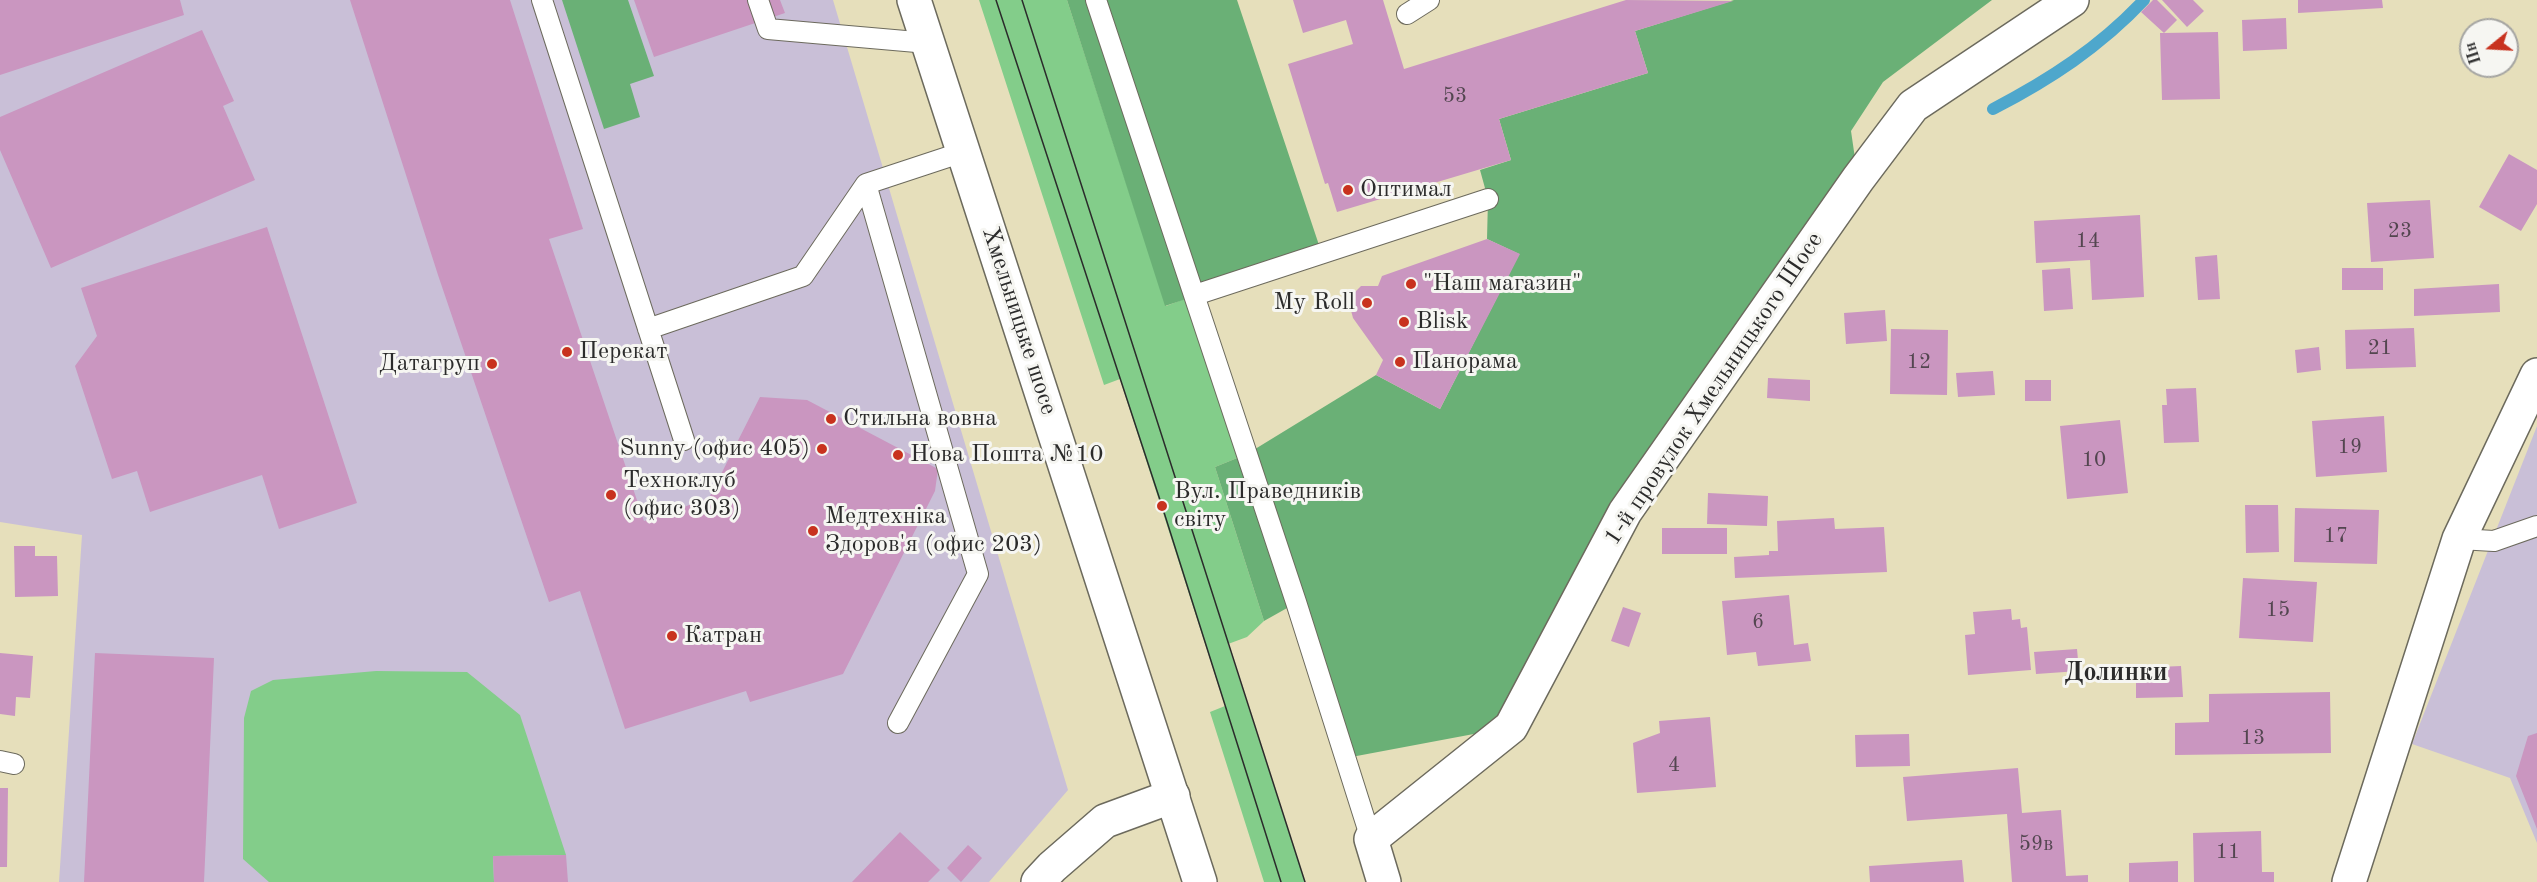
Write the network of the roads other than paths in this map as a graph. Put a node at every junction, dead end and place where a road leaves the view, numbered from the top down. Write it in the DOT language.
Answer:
graph roads {
  1 [pos="542,0"];
  2 [pos="758,0"];
  3 [pos="914,0"];
  4 [pos="1096,0"];
  5 [pos="1429,0"];
  6 [pos="2072,0"];
  7 [pos="1407,14"];
  8 [pos="928,43"];
  9 [pos="963,152"];
  10 [pos="866,184"];
  11 [pos="1488,199"];
  12 [pos="1195,295"];
  13 [pos="648,329"];
  14 [pos="2537,375"];
  15 [pos="684,440"];
  16 [pos="2537,526"];
  17 [pos="2459,539"];
  18 [pos="898,723"];
  19 [pos="1173,796"];
  20 [pos="1371,839"];
  21 [pos="1038,882"];
  22 [pos="1200,882"];
  23 [pos="1384,882"];
  24 [pos="2349,882"];
  1 -- 13 [label="lane"];
  2 -- 8 [label="lane"];
  3 -- 8 [label="street, Хмельницьке шосе"];
  4 -- 12 [label="lane"];
  5 -- 7 [label="lane"];
  6 -- 20 [label="street, 1-й провулок Хмельницького Шосе"];
  8 -- 9 [label="street, Хмельницьке шосе"];
  9 -- 10 [label="lane"];
  9 -- 19 [label="street, Хмельницьке шосе"];
  10 -- 13 [label="lane"];
  10 -- 18 [label="lane"];
  11 -- 12 [label="lane"];
  12 -- 20 [label="lane"];
  13 -- 15 [label="lane"];
  14 -- 17 [label="street"];
  16 -- 17 [label="lane"];
  17 -- 24 [label="street"];
  19 -- 21 [label="street"];
  19 -- 22 [label="street, Хмельницьке шосе"];
  20 -- 23 [label="street"];
}
